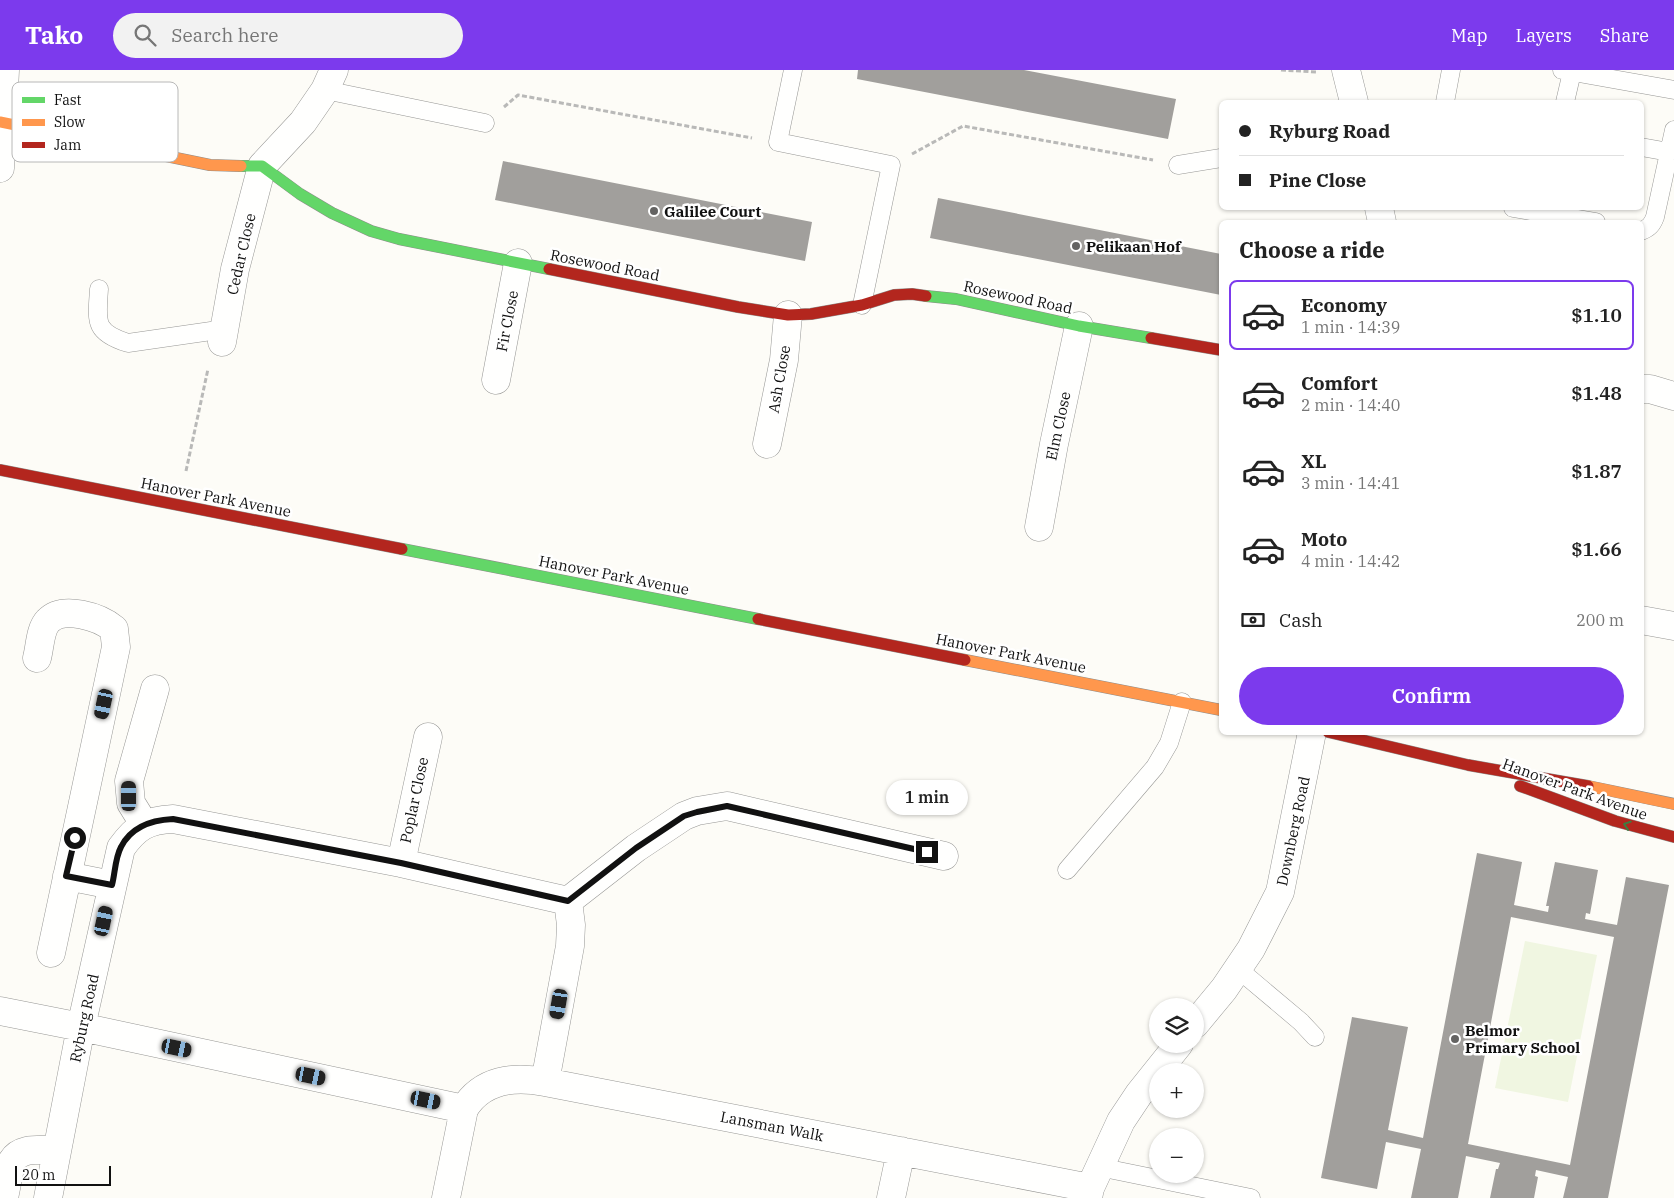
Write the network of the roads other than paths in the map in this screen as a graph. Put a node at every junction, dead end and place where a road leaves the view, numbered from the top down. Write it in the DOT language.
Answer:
graph roads {
  1 [pos="5,70"];
  2 [pos="793,70"];
  3 [pos="1346,70"];
  4 [pos="1451,70"];
  5 [pos="1567,71"];
  6 [pos="330,80"];
  7 [pos="1674,90"];
  8 [pos="1354,100"];
  9 [pos="1445,100"];
  10 [pos="1565,100"];
  11 [pos="1,122"];
  12 [pos="485,123"];
  13 [pos="1674,130"];
  14 [pos="1644,148"];
  15 [pos="1670,152"];
  16 [pos="178,158"];
  17 [pos="1219,158"];
  18 [pos="1178,165"];
  19 [pos="262,166"];
  20 [pos="0,168"];
  21 [pos="1543,210"];
  22 [pos="1587,220"];
  23 [pos="1644,230"];
  24 [pos="518,263"];
  25 [pos="99,289"];
  26 [pos="862,305"];
  27 [pos="788,314"];
  28 [pos="1079,326"];
  29 [pos="219,344"];
  30 [pos="1219,350"];
  31 [pos="496,380"];
  32 [pos="1644,389"];
  33 [pos="1674,396"];
  34 [pos="767,444"];
  35 [pos="0,470"];
  36 [pos="1038,527"];
  37 [pos="1644,621"];
  38 [pos="1674,626"];
  39 [pos="37,658"];
  40 [pos="155,689"];
  41 [pos="1182,702"];
  42 [pos="1219,710"];
  43 [pos="1311,735"];
  44 [pos="1341,735"];
  45 [pos="428,737"];
  46 [pos="1468,765"];
  47 [pos="1674,804"];
  48 [pos="144,824"];
  49 [pos="1674,837"];
  50 [pos="944,856"];
  51 [pos="401,863"];
  52 [pos="1067,870"];
  53 [pos="66,876"];
  54 [pos="112,885"];
  55 [pos="568,901"];
  56 [pos="51,953"];
  57 [pos="1238,969"];
  58 [pos="0,1011"];
  59 [pos="1204,1013"];
  60 [pos="81,1027"];
  61 [pos="1315,1037"];
  62 [pos="1172,1053"];
  63 [pos="545,1082"];
  64 [pos="464,1109"];
  65 [pos="57,1150"];
  66 [pos="901,1151"];
  67 [pos="1092,1184"];
  68 [pos="4,1198"];
  69 [pos="48,1198"];
  70 [pos="446,1198"];
  71 [pos="891,1198"];
  72 [pos="1251,1198"];
  1 -- 11 [label="street"];
  2 -- 26 [label="lane"];
  3 -- 8 [label="street"];
  4 -- 9 [label="lane"];
  5 -- 7 [label="lane"];
  5 -- 10 [label="lane"];
  6 -- 12 [label="lane"];
  6 -- 19 [label="street"];
  11 -- 20 [label="street"];
  13 -- 15 [label="lane"];
  14 -- 15 [label="lane"];
  15 -- 23 [label="lane"];
  16 -- 19 [label="street"];
  17 -- 18 [label="lane"];
  19 -- 24 [label="street, Rosewood Road"];
  19 -- 29 [label="street, Cedar Close"];
  21 -- 22 [label="lane"];
  24 -- 27 [label="street, Rosewood Road"];
  24 -- 31 [label="street, Fir Close"];
  25 -- 29 [label="lane"];
  26 -- 27 [label="street, Rosewood Road"];
  26 -- 28 [label="street, Rosewood Road"];
  27 -- 34 [label="street, Ash Close"];
  28 -- 30 [label="street, Rosewood Road"];
  28 -- 36 [label="street, Elm Close"];
  32 -- 33 [label="street"];
  35 -- 41 [label="street, Hanover Park Avenue"];
  37 -- 38 [label="street"];
  39 -- 53 [label="street"];
  40 -- 48 [label="street"];
  41 -- 42 [label="street, Hanover Park Avenue"];
  41 -- 52 [label="lane"];
  43 -- 57 [label="street, Downberg Road"];
  44 -- 46 [label="street, Hanover Park Avenue"];
  45 -- 51 [label="street, Poplar Close"];
  46 -- 47 [label="street, Hanover Park Avenue"];
  49 -- 46 [label="street, Hanover Park Avenue, one-way"];
  48 -- 51 [label="street"];
  48 -- 54 [label="street, Ryburg Road"];
  50 -- 55 [label="street"];
  51 -- 55 [label="street"];
  53 -- 54 [label="street"];
  53 -- 56 [label="street"];
  54 -- 60 [label="street, Ryburg Road"];
  55 -- 63 [label="street"];
  57 -- 59 [label="street, Downberg Road"];
  57 -- 61 [label="lane"];
  58 -- 60 [label="street"];
  60 -- 64 [label="street"];
  60 -- 65 [label="street, Ryburg Road"];
  62 -- 67 [label="street"];
  63 -- 64 [label="street, Lansman Walk"];
  63 -- 66 [label="street, Lansman Walk"];
  64 -- 70 [label="street"];
  65 -- 68 [label="street"];
  65 -- 69 [label="street, Ryburg Road"];
  66 -- 67 [label="street, Lansman Walk"];
  66 -- 71 [label="street"];
  67 -- 72 [label="lane"];
}
